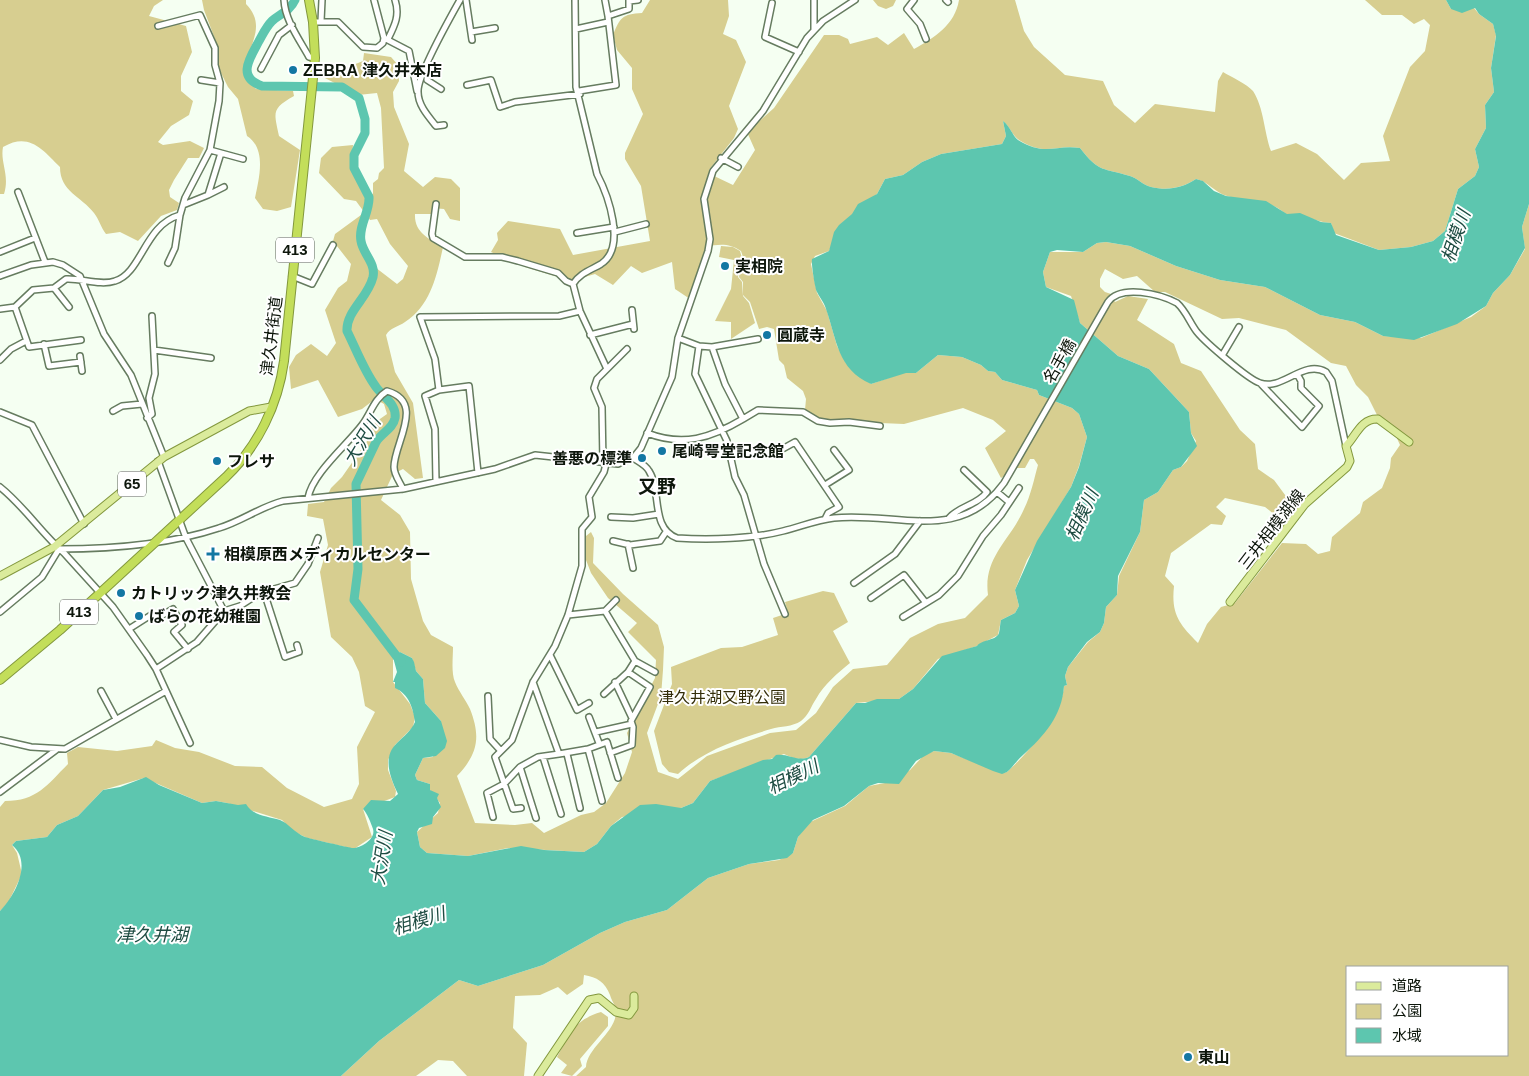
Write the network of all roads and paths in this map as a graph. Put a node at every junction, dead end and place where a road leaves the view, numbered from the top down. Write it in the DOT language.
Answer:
graph roads {
  1 [pos="284,0"];
  2 [pos="309,0"];
  3 [pos="322,0"];
  4 [pos="374,0"];
  5 [pos="395,0"];
  6 [pos="460,0"];
  7 [pos="466,0"];
  8 [pos="575,0"];
  9 [pos="605,0"];
  10 [pos="629,0"];
  11 [pos="638,0"];
  12 [pos="814,0"];
  13 [pos="855,0"];
  14 [pos="914,0"];
  15 [pos="772,2"];
  16 [pos="608,16"];
  17 [pos="317,22"];
  18 [pos="608,22"];
  19 [pos="292,25"];
  20 [pos="158,26"];
  21 [pos="495,28"];
  22 [pos="576,29"];
  23 [pos="814,30"];
  24 [pos="470,32"];
  25 [pos="386,38"];
  26 [pos="926,39"];
  27 [pos="472,40"];
  28 [pos="799,52"];
  29 [pos="315,58"];
  30 [pos="428,64"];
  31 [pos="261,69"];
  32 [pos="201,80"];
  33 [pos="220,83"];
  34 [pos="467,85"];
  35 [pos="441,89"];
  36 [pos="417,91"];
  37 [pos="579,92"];
  38 [pos="444,125"];
  39 [pos="210,150"];
  40 [pos="221,153"];
  41 [pos="721,158"];
  42 [pos="243,159"];
  43 [pos="738,167"];
  44 [pos="224,187"];
  45 [pos="18,192"];
  46 [pos="208,195"];
  47 [pos="436,204"];
  48 [pos="183,205"];
  49 [pos="180,215"];
  50 [pos="646,224"];
  51 [pos="615,229"];
  52 [pos="577,233"];
  53 [pos="35,238"];
  54 [pos="333,245"];
  55 [pos="0,252"];
  56 [pos="45,262"];
  57 [pos="168,263"];
  58 [pos="0,276"];
  59 [pos="292,276"];
  60 [pos="83,281"];
  61 [pos="574,284"];
  62 [pos="54,288"];
  63 [pos="15,307"];
  64 [pos="69,307"];
  65 [pos="0,309"];
  66 [pos="632,310"];
  67 [pos="580,311"];
  68 [pos="152,316"];
  69 [pos="1239,328"];
  70 [pos="590,335"];
  71 [pos="678,338"];
  72 [pos="758,339"];
  73 [pos="82,340"];
  74 [pos="26,341"];
  75 [pos="44,344"];
  76 [pos="699,346"];
  77 [pos="712,347"];
  78 [pos="627,349"];
  79 [pos="154,350"];
  80 [pos="1222,354"];
  81 [pos="210,358"];
  82 [pos="0,360"];
  83 [pos="607,369"];
  84 [pos="82,371"];
  85 [pos="1297,374"];
  86 [pos="1260,384"];
  87 [pos="438,390"];
  88 [pos="142,404"];
  89 [pos="271,407"];
  90 [pos="113,411"];
  91 [pos="0,412"];
  92 [pos="147,418"];
  93 [pos="742,418"];
  94 [pos="880,426"];
  95 [pos="722,431"];
  96 [pos="646,433"];
  97 [pos="1408,442"];
  98 [pos="1346,446"];
  99 [pos="834,450"];
  100 [pos="777,452"];
  101 [pos="633,458"];
  102 [pos="161,459"];
  103 [pos="605,463"];
  104 [pos="964,470"];
  105 [pos="478,473"];
  106 [pos="436,482"];
  107 [pos="825,485"];
  108 [pos="0,488"];
  109 [pos="1019,488"];
  110 [pos="402,489"];
  111 [pos="997,492"];
  112 [pos="308,498"];
  113 [pos="1009,502"];
  114 [pos="659,514"];
  115 [pos="611,517"];
  116 [pos="949,518"];
  117 [pos="825,519"];
  118 [pos="178,521"];
  119 [pos="920,521"];
  120 [pos="84,524"];
  121 [pos="666,532"];
  122 [pos="755,536"];
  123 [pos="186,538"];
  124 [pos="318,538"];
  125 [pos="613,541"];
  126 [pos="156,542"];
  127 [pos="628,544"];
  128 [pos="57,548"];
  129 [pos="632,568"];
  130 [pos="0,576"];
  131 [pos="854,583"];
  132 [pos="264,592"];
  133 [pos="100,594"];
  134 [pos="871,598"];
  135 [pos="616,600"];
  136 [pos="1230,602"];
  137 [pos="926,603"];
  138 [pos="224,611"];
  139 [pos="605,611"];
  140 [pos="0,612"];
  141 [pos="784,614"];
  142 [pos="568,615"];
  143 [pos="903,617"];
  144 [pos="129,629"];
  145 [pos="297,645"];
  146 [pos="188,649"];
  147 [pos="550,655"];
  148 [pos="634,662"];
  149 [pos="156,669"];
  150 [pos="628,672"];
  151 [pos="656,672"];
  152 [pos="0,680"];
  153 [pos="533,682"];
  154 [pos="615,682"];
  155 [pos="101,691"];
  156 [pos="166,691"];
  157 [pos="604,694"];
  158 [pos="488,696"];
  159 [pos="589,703"];
  160 [pos="589,717"];
  161 [pos="116,719"];
  162 [pos="632,721"];
  163 [pos="596,732"];
  164 [pos="0,740"];
  165 [pos="190,743"];
  166 [pos="599,743"];
  167 [pos="588,749"];
  168 [pos="56,750"];
  169 [pos="501,751"];
  170 [pos="610,753"];
  171 [pos="559,754"];
  172 [pos="567,754"];
  173 [pos="543,757"];
  174 [pos="520,767"];
  175 [pos="618,778"];
  176 [pos="504,784"];
  177 [pos="0,792"];
  178 [pos="602,801"];
  179 [pos="521,808"];
  180 [pos="580,808"];
  181 [pos="561,814"];
  182 [pos="493,817"];
  183 [pos="536,818"];
  184 [pos="634,996"];
  185 [pos="538,1076"];
  1 -- 19 [label="street"];
  2 -- 17 [label="highway, 津久井街道 / 413"];
  3 -- 17 [label="street"];
  4 -- 25 [label="street"];
  5 -- 25 [label="street"];
  6 -- 30 [label="street"];
  7 -- 24 [label="street"];
  8 -- 22 [label="street"];
  9 -- 16 [label="street"];
  10 -- 11 [label="street"];
  10 -- 16 [label="street"];
  12 -- 23 [label="street"];
  13 -- 23 [label="street"];
  14 -- 26 [label="street"];
  15 -- 28 [label="street"];
  16 -- 18 [label="street"];
  17 -- 25 [label="street"];
  17 -- 29 [label="highway, 津久井街道 / 413"];
  18 -- 22 [label="street"];
  18 -- 37 [label="street"];
  19 -- 29 [label="street"];
  19 -- 31 [label="street"];
  20 -- 33 [label="street"];
  21 -- 24 [label="street"];
  22 -- 37 [label="street"];
  23 -- 28 [label="street"];
  24 -- 27 [label="street"];
  25 -- 36 [label="street"];
  28 -- 41 [label="street"];
  29 -- 59 [label="highway, 津久井街道 / 413"];
  30 -- 35 [label="street"];
  30 -- 36 [label="street"];
  32 -- 33 [label="street"];
  33 -- 39 [label="street"];
  34 -- 37 [label="street"];
  36 -- 38 [label="street"];
  37 -- 51 [label="street"];
  39 -- 40 [label="street"];
  39 -- 48 [label="street"];
  40 -- 42 [label="street"];
  40 -- 46 [label="street"];
  41 -- 43 [label="street"];
  41 -- 71 [label="street"];
  44 -- 46 [label="street"];
  45 -- 53 [label="street"];
  46 -- 48 [label="street"];
  47 -- 61 [label="street"];
  48 -- 49 [label="street"];
  49 -- 57 [label="street"];
  49 -- 60 [label="street"];
  50 -- 51 [label="street"];
  51 -- 52 [label="street"];
  51 -- 61 [label="street"];
  53 -- 55 [label="street"];
  53 -- 56 [label="street"];
  54 -- 59 [label="street"];
  56 -- 58 [label="street"];
  56 -- 60 [label="street"];
  59 -- 89 [label="highway, 津久井街道 / 413"];
  60 -- 62 [label="street"];
  60 -- 88 [label="street"];
  61 -- 67 [label="street"];
  62 -- 63 [label="street"];
  62 -- 64 [label="street"];
  63 -- 65 [label="street"];
  63 -- 74 [label="street"];
  66 -- 70 [label="street"];
  67 -- 70 [label="street"];
  67 -- 87 [label="street"];
  68 -- 79 [label="street"];
  69 -- 80 [label="street"];
  70 -- 83 [label="street"];
  71 -- 76 [label="street"];
  71 -- 96 [label="street"];
  72 -- 77 [label="street"];
  73 -- 75 [label="street"];
  74 -- 75 [label="street"];
  74 -- 82 [label="street"];
  75 -- 84 [label="street"];
  76 -- 77 [label="street"];
  76 -- 95 [label="street"];
  77 -- 93 [label="street"];
  78 -- 83 [label="street"];
  79 -- 81 [label="street"];
  79 -- 92 [label="street"];
  80 -- 86 [label="street, 名手橋"];
  80 -- 111 [label="street, 名手橋"];
  83 -- 103 [label="street"];
  85 -- 86 [label="street"];
  85 -- 86 [label="street, 名手橋"];
  85 -- 98 [label="street"];
  87 -- 105 [label="street"];
  87 -- 106 [label="street"];
  88 -- 90 [label="street"];
  88 -- 92 [label="street"];
  89 -- 102 [label="main road, 65"];
  89 -- 118 [label="highway, 津久井街道 / 413"];
  91 -- 120 [label="street"];
  92 -- 102 [label="street"];
  93 -- 94 [label="street"];
  93 -- 95 [label="street"];
  95 -- 96 [label="street"];
  95 -- 122 [label="street"];
  96 -- 101 [label="street"];
  97 -- 98 [label="main road"];
  98 -- 136 [label="main road, 三井相模湖線"];
  99 -- 107 [label="street"];
  100 -- 107 [label="street"];
  101 -- 103 [label="street"];
  101 -- 114 [label="street"];
  102 -- 118 [label="street"];
  102 -- 120 [label="main road, 65"];
  103 -- 105 [label="street"];
  103 -- 142 [label="street"];
  104 -- 116 [label="street"];
  105 -- 106 [label="street"];
  106 -- 110 [label="street"];
  107 -- 117 [label="street"];
  108 -- 128 [label="street"];
  109 -- 113 [label="street"];
  110 -- 112 [label="street"];
  110 -- 112 [label="street"];
  111 -- 113 [label="street"];
  111 -- 116 [label="street, 名手橋"];
  112 -- 123 [label="street"];
  113 -- 137 [label="street"];
  114 -- 115 [label="street"];
  114 -- 121 [label="street"];
  116 -- 119 [label="street"];
  117 -- 119 [label="street"];
  117 -- 122 [label="street"];
  118 -- 123 [label="street"];
  118 -- 126 [label="highway, 津久井街道 / 413"];
  119 -- 131 [label="street"];
  120 -- 128 [label="main road, 65"];
  121 -- 122 [label="street"];
  121 -- 127 [label="street"];
  122 -- 141 [label="street"];
  123 -- 126 [label="street"];
  123 -- 138 [label="street"];
  124 -- 132 [label="street"];
  125 -- 127 [label="street"];
  126 -- 128 [label="street"];
  126 -- 133 [label="highway, 津久井街道 / 413"];
  127 -- 129 [label="street"];
  128 -- 130 [label="main road, 65"];
  128 -- 133 [label="street"];
  128 -- 140 [label="street"];
  132 -- 138 [label="street"];
  132 -- 145 [label="street"];
  133 -- 144 [label="street"];
  133 -- 152 [label="highway, 津久井街道 / 413"];
  134 -- 137 [label="street"];
  135 -- 139 [label="street"];
  137 -- 143 [label="street"];
  138 -- 146 [label="street"];
  139 -- 142 [label="street"];
  139 -- 148 [label="street"];
  142 -- 147 [label="street"];
  144 -- 146 [label="street"];
  144 -- 149 [label="street"];
  146 -- 149 [label="street"];
  147 -- 153 [label="street"];
  147 -- 159 [label="street"];
  148 -- 150 [label="street"];
  148 -- 151 [label="street"];
  149 -- 156 [label="street"];
  150 -- 154 [label="street"];
  150 -- 162 [label="street"];
  153 -- 169 [label="street"];
  153 -- 171 [label="street"];
  154 -- 157 [label="street"];
  154 -- 162 [label="street"];
  155 -- 161 [label="street"];
  156 -- 161 [label="street"];
  156 -- 165 [label="street"];
  158 -- 169 [label="street"];
  160 -- 163 [label="street"];
  161 -- 168 [label="street"];
  162 -- 163 [label="street"];
  162 -- 170 [label="street"];
  163 -- 166 [label="street"];
  164 -- 168 [label="street"];
  166 -- 167 [label="street"];
  166 -- 170 [label="street"];
  167 -- 172 [label="street"];
  167 -- 178 [label="street"];
  168 -- 177 [label="street"];
  169 -- 176 [label="street"];
  170 -- 175 [label="street"];
  171 -- 172 [label="street"];
  171 -- 173 [label="street"];
  172 -- 180 [label="street"];
  173 -- 174 [label="street"];
  173 -- 181 [label="street"];
  174 -- 176 [label="street"];
  174 -- 183 [label="street"];
  176 -- 179 [label="street"];
  176 -- 182 [label="street"];
  184 -- 185 [label="main road"];
}
